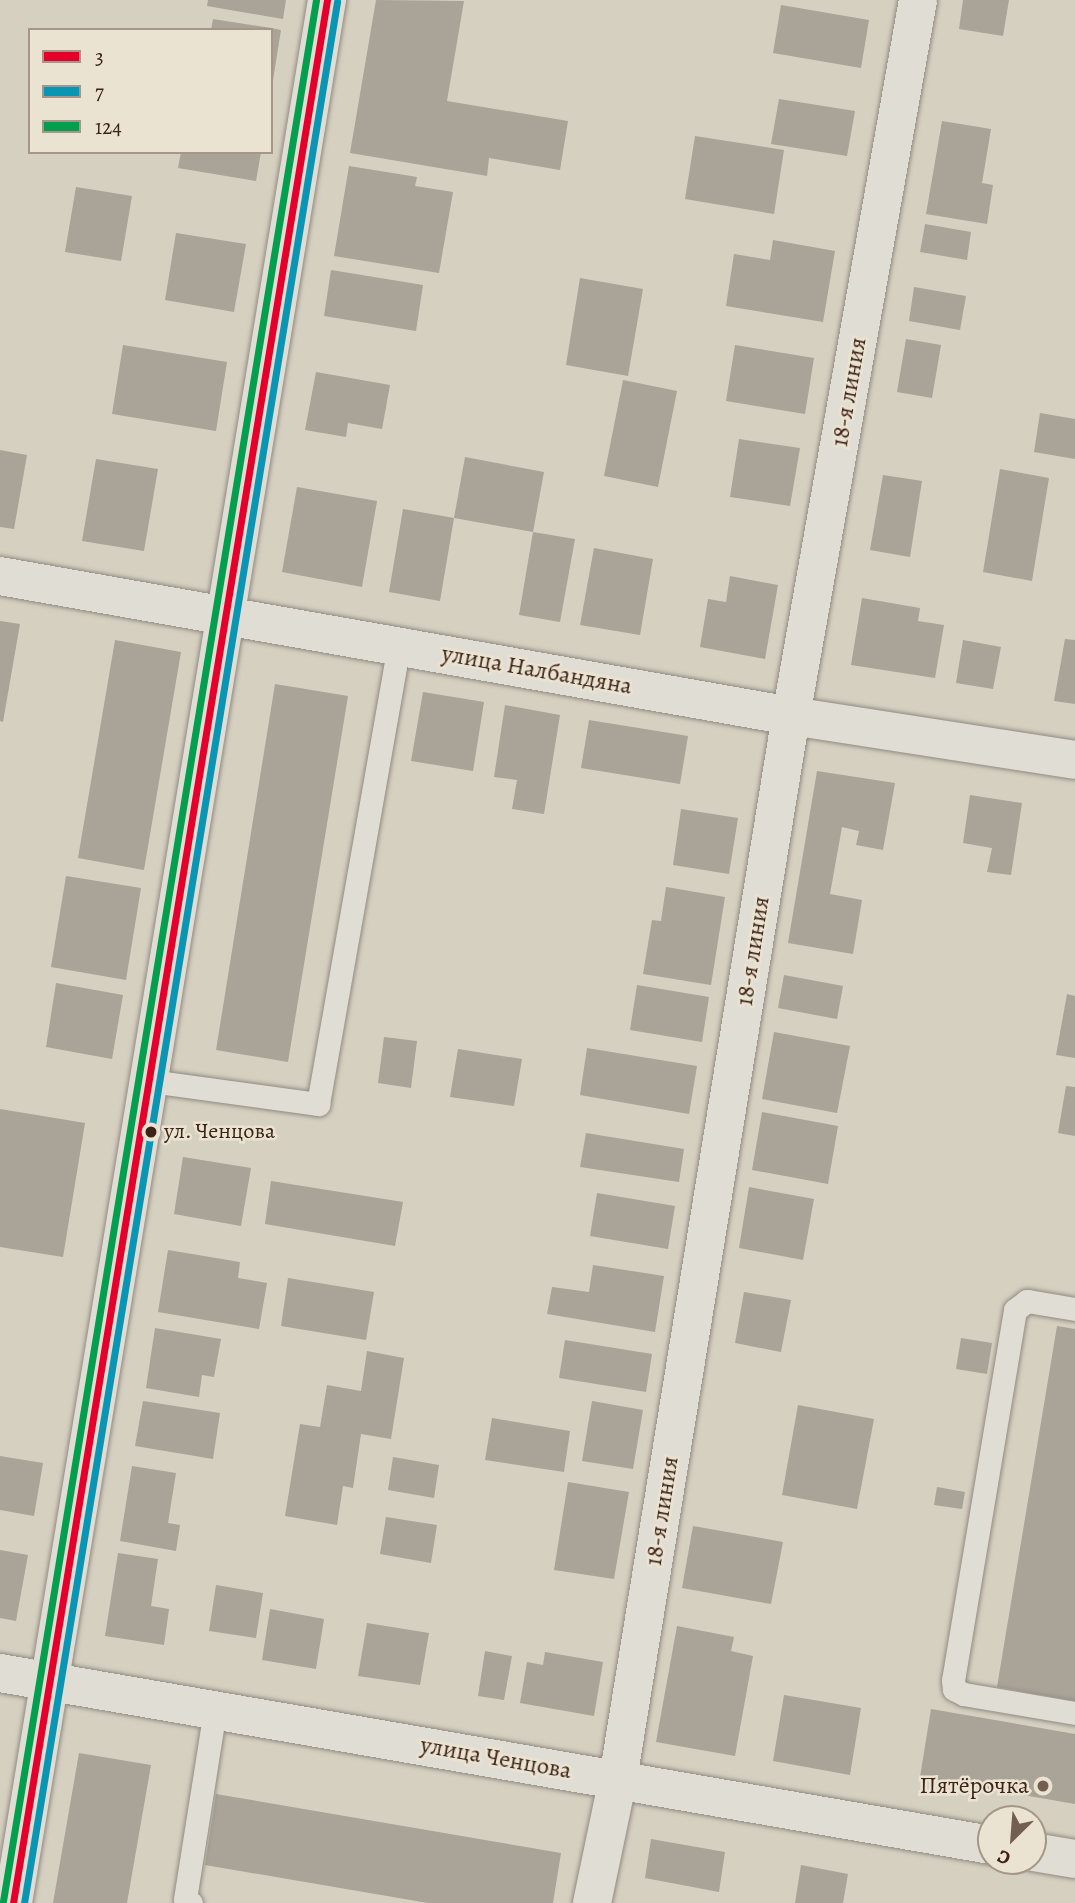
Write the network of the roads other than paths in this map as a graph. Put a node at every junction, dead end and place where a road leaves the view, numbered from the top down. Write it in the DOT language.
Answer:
graph roads {
  1 [pos="327,0"];
  2 [pos="918,0"];
  3 [pos="0,576"];
  4 [pos="228,614"];
  5 [pos="399,645"];
  6 [pos="791,716"];
  7 [pos="1075,760"];
  8 [pos="150,1081"];
  9 [pos="1075,1309"];
  10 [pos="0,1673"];
  11 [pos="51,1680"];
  12 [pos="215,1710"];
  13 [pos="1075,1713"];
  14 [pos="618,1779"];
  15 [pos="977,1842"];
  16 [pos="1047,1854"];
  17 [pos="1075,1859"];
  18 [pos="13,1903"];
  19 [pos="191,1903"];
  20 [pos="592,1903"];
  1 -- 4 [label="street"];
  2 -- 6 [label="street, 18-я линия"];
  3 -- 4 [label="street, улица Налбандяна"];
  4 -- 5 [label="street, улица Налбандяна"];
  4 -- 8 [label="street"];
  5 -- 6 [label="street, улица Налбандяна"];
  5 -- 8 [label="lane"];
  6 -- 7 [label="street, улица Налбандяна"];
  6 -- 14 [label="street, 18-я линия"];
  8 -- 11 [label="street"];
  9 -- 13 [label="lane"];
  10 -- 11 [label="street, улица Ченцова"];
  11 -- 12 [label="street, улица Ченцова"];
  11 -- 18 [label="street"];
  12 -- 14 [label="street, улица Ченцова"];
  12 -- 19 [label="lane"];
  14 -- 15 [label="street, улица Ченцова"];
  14 -- 20 [label="street, 18-я линия"];
  16 -- 17 [label="street"];
}
